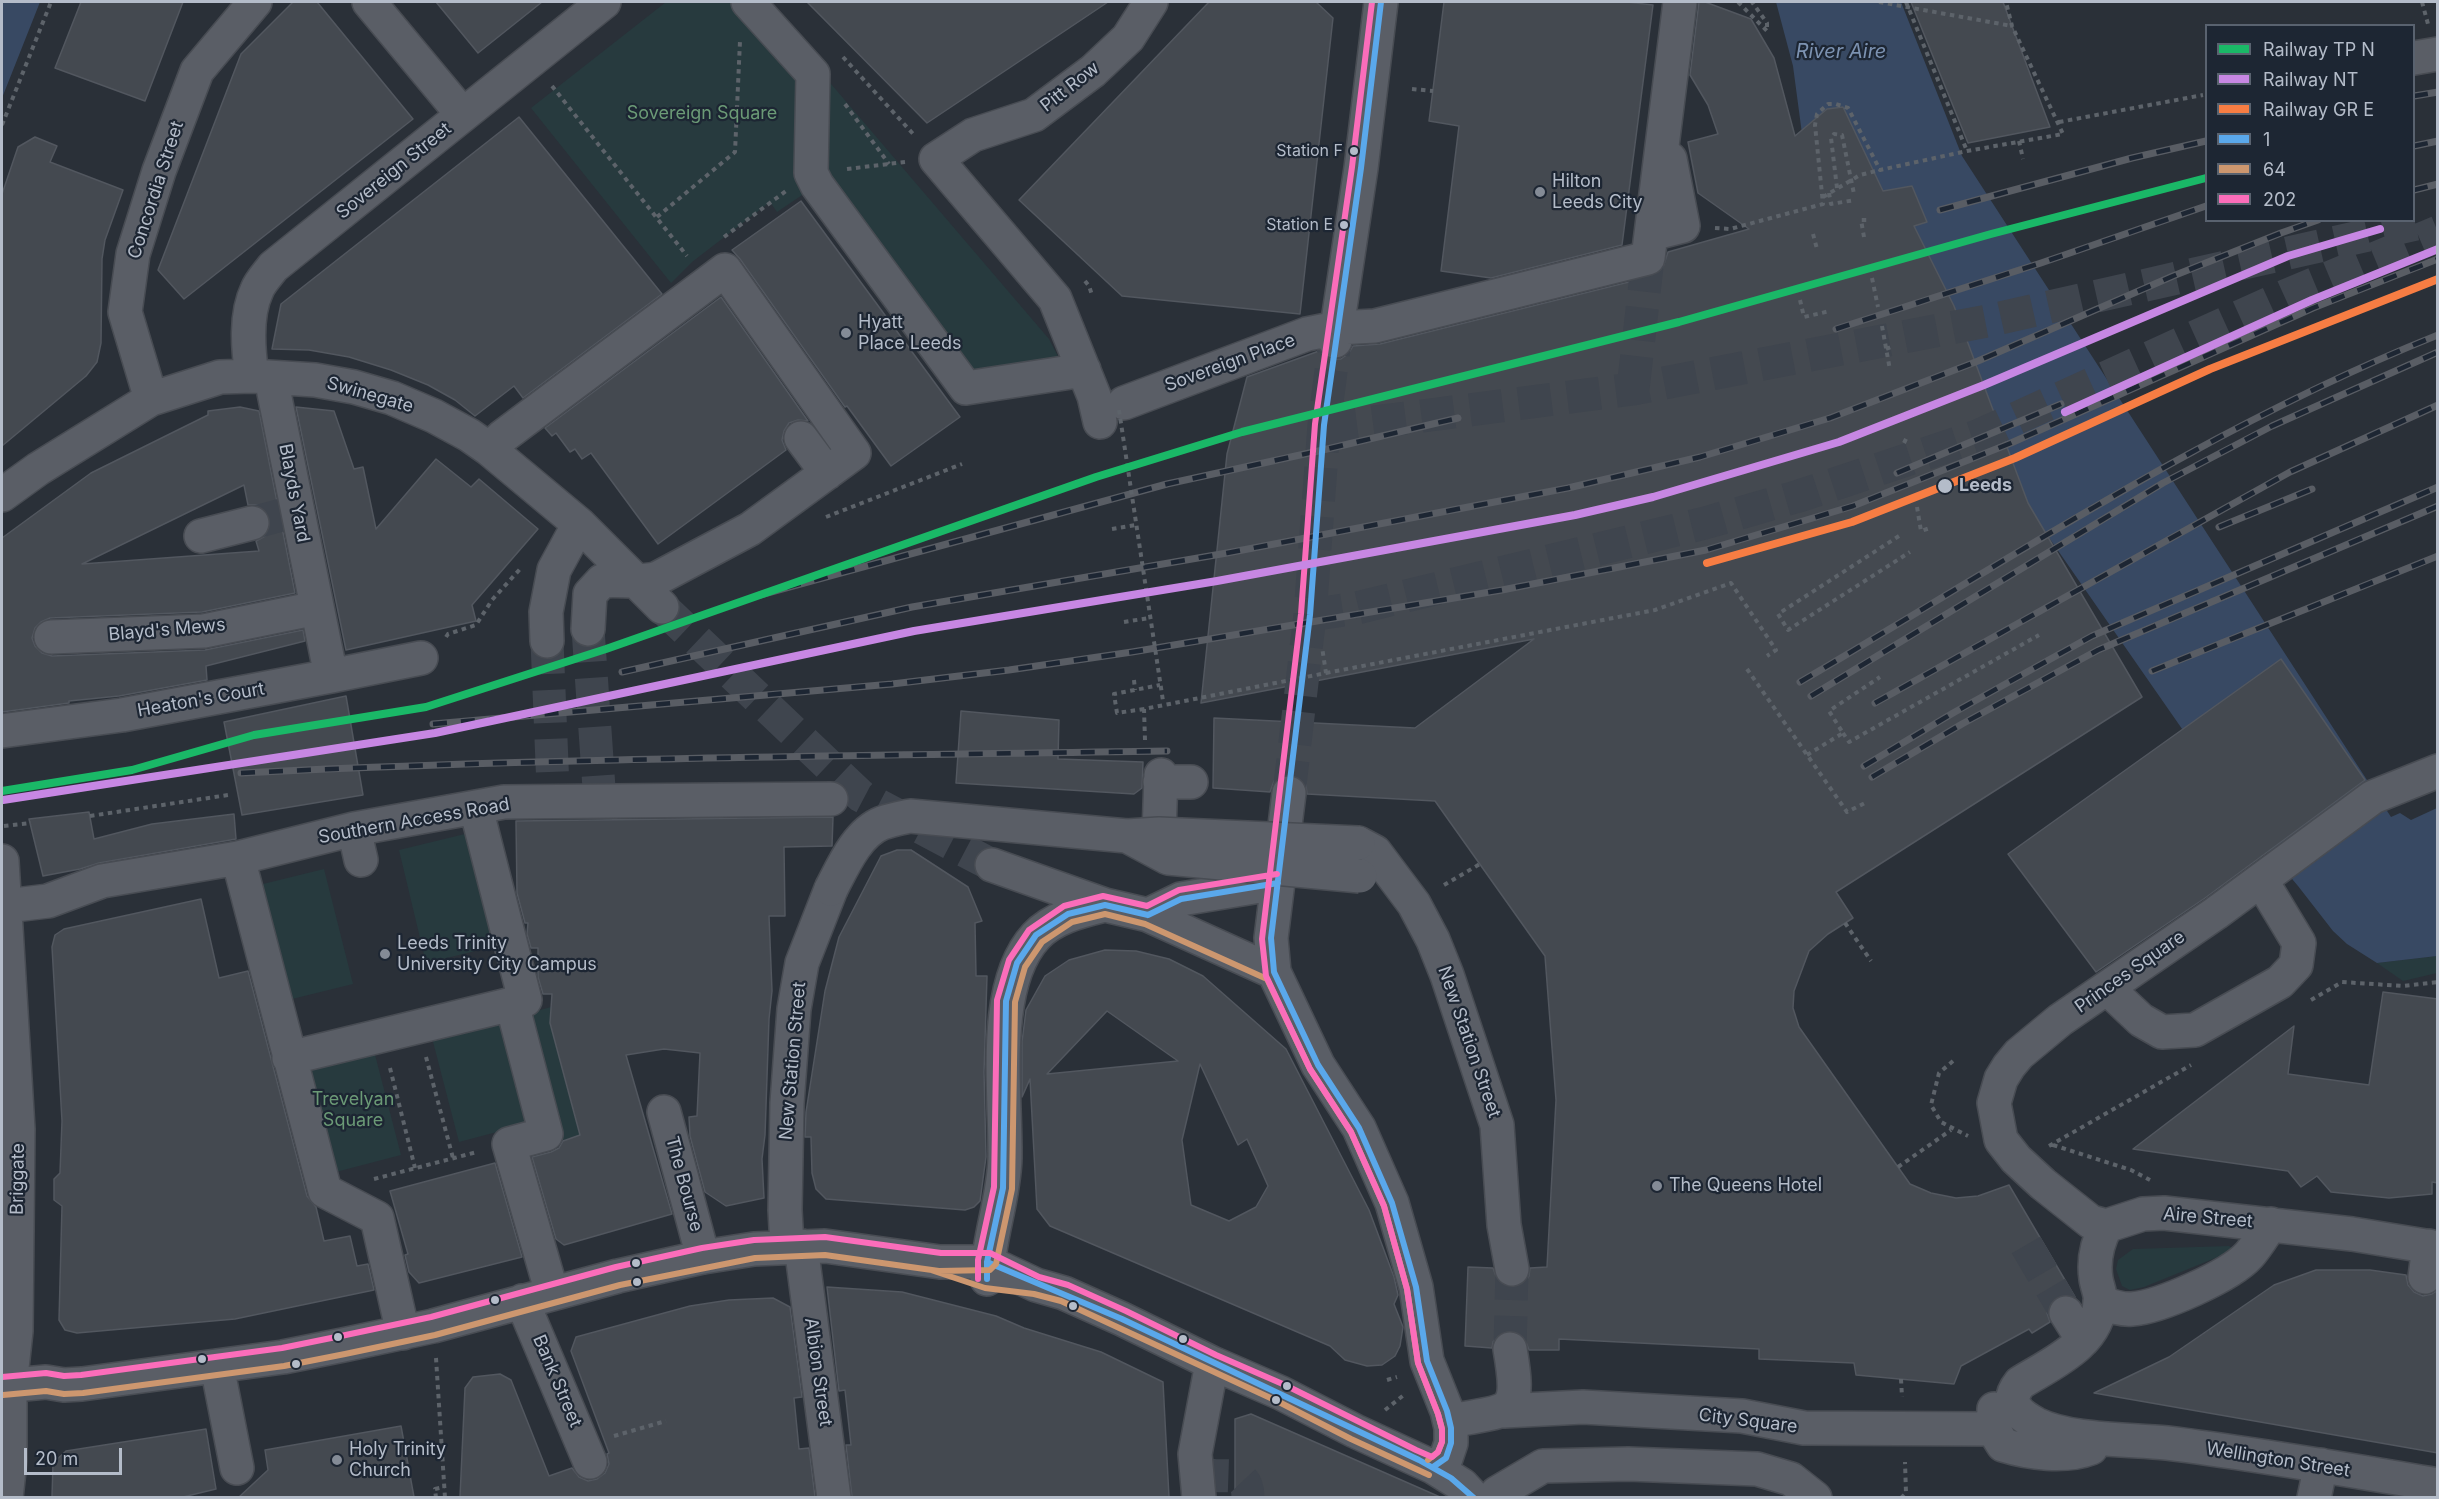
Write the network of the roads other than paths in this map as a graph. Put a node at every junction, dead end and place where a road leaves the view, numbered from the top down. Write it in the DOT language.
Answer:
graph roads {
  1 [pos="255,2"];
  2 [pos="369,2"];
  3 [pos="604,2"];
  4 [pos="748,2"];
  5 [pos="1151,2"];
  6 [pos="1382,2"];
  7 [pos="1680,2"];
  8 [pos="2438,54"];
  9 [pos="2415,58"];
  10 [pos="464,115"];
  11 [pos="1664,130"];
  12 [pos="1649,246"];
  13 [pos="1336,334"];
  14 [pos="1084,370"];
  15 [pos="262,377"];
  16 [pos="151,399"];
  17 [pos="794,444"];
  18 [pos="489,449"];
  19 [pos="820,478"];
  20 [pos="2,495"];
  21 [pos="252,523"];
  22 [pos="579,524"];
  23 [pos="201,536"];
  24 [pos="653,591"];
  25 [pos="317,608"];
  26 [pos="588,629"];
  27 [pos="51,637"];
  28 [pos="547,641"];
  29 [pos="432,650"];
  30 [pos="331,676"];
  31 [pos="2,731"];
  32 [pos="2438,771"];
  33 [pos="1170,780"];
  34 [pos="1289,793"];
  35 [pos="831,798"];
  36 [pos="476,808"];
  37 [pos="1159,834"];
  38 [pos="1127,836"];
  39 [pos="238,858"];
  40 [pos="2,861"];
  41 [pos="992,864"];
  42 [pos="1374,871"];
  43 [pos="2261,880"];
  44 [pos="1278,884"];
  45 [pos="1105,904"];
  46 [pos="6,906"];
  47 [pos="1148,915"];
  48 [pos="1274,972"];
  49 [pos="2107,988"];
  50 [pos="512,1004"];
  51 [pos="289,1058"];
  52 [pos="664,1112"];
  53 [pos="2271,1224"];
  54 [pos="2106,1226"];
  55 [pos="794,1246"];
  56 [pos="703,1257"];
  57 [pos="2430,1257"];
  58 [pos="1512,1269"];
  59 [pos="987,1271"];
  60 [pos="537,1297"];
  61 [pos="2100,1302"];
  62 [pos="2066,1313"];
  63 [pos="418,1329"];
  64 [pos="2083,1340"];
  65 [pos="1510,1349"];
  66 [pos="1212,1363"];
  67 [pos="217,1366"];
  68 [pos="6,1386"];
  69 [pos="1504,1411"];
  70 [pos="2009,1414"];
  71 [pos="1450,1424"];
  72 [pos="587,1454"];
  73 [pos="2321,1465"];
  74 [pos="1433,1467"];
  75 [pos="237,1468"];
  76 [pos="2438,1485"];
  77 [pos="1486,1495"];
  78 [pos="6,1497"];
  79 [pos="834,1497"];
  80 [pos="1199,1497"];
  81 [pos="1815,1497"];
  82 [pos="2314,1497"];
  1 -- 16 [label="street, Concordia Street"];
  2 -- 10 [label="street"];
  3 -- 10 [label="street, Sovereign Street"];
  4 -- 14 [label="street"];
  5 -- 14 [label="street, Pitt Row"];
  6 -- 13 [label="street"];
  7 -- 11 [label="street"];
  8 -- 9 [label="street"];
  10 -- 15 [label="street, Sovereign Street"];
  11 -- 12 [label="street"];
  11 -- 12 [label="street, Sovereign Place"];
  12 -- 13 [label="street, Sovereign Place"];
  13 -- 14 [label="street, Sovereign Place"];
  15 -- 16 [label="street, Swinegate"];
  15 -- 18 [label="street, Swinegate"];
  15 -- 25 [label="street, Blayds Yard"];
  16 -- 20 [label="street, Swinegate"];
  17 -- 19 [label="street"];
  18 -- 19 [label="street"];
  18 -- 22 [label="street, Swinegate"];
  19 -- 24 [label="street"];
  21 -- 23 [label="street"];
  22 -- 24 [label="street, Swinegate"];
  22 -- 28 [label="street"];
  24 -- 26 [label="street"];
  25 -- 27 [label="street, Blayd's Mews"];
  25 -- 30 [label="street"];
  29 -- 30 [label="street, Heaton's Court"];
  30 -- 31 [label="street, Heaton's Court"];
  32 -- 43 [label="street, Princes Square"];
  33 -- 37 [label="street"];
  34 -- 44 [label="street"];
  35 -- 36 [label="street, Southern Access Road"];
  36 -- 39 [label="street, Southern Access Road"];
  36 -- 50 [label="street"];
  37 -- 38 [label="street, New Station Street, bridge"];
  37 -- 42 [label="street, New Station Street, bridge"];
  38 -- 42 [label="street, New Station Street, bridge"];
  38 -- 55 [label="street, New Station Street, bridge"];
  39 -- 46 [label="street, Southern Access Road"];
  39 -- 51 [label="street"];
  40 -- 46 [label="street, Briggate"];
  41 -- 45 [label="street"];
  42 -- 58 [label="street, New Station Street"];
  43 -- 49 [label="street, Princes Square"];
  43 -- 49 [label="street"];
  44 -- 47 [label="street"];
  44 -- 48 [label="street"];
  45 -- 47 [label="street"];
  45 -- 59 [label="street"];
  46 -- 68 [label="street, Briggate"];
  47 -- 48 [label="street"];
  48 -- 71 [label="street"];
  49 -- 54 [label="street, Princes Square"];
  50 -- 51 [label="street"];
  50 -- 60 [label="street"];
  51 -- 63 [label="street"];
  52 -- 56 [label="street, The Bourse"];
  53 -- 54 [label="street, Aire Street"];
  53 -- 57 [label="street, Aire Street"];
  53 -- 61 [label="street"];
  54 -- 61 [label="street"];
  55 -- 56 [label="street"];
  55 -- 59 [label="street"];
  55 -- 79 [label="street, Albion Street"];
  56 -- 60 [label="street"];
  59 -- 66 [label="street"];
  60 -- 63 [label="street"];
  60 -- 72 [label="street, Bank Street"];
  61 -- 64 [label="street"];
  62 -- 64 [label="street"];
  63 -- 67 [label="street"];
  64 -- 70 [label="street"];
  65 -- 69 [label="street"];
  66 -- 74 [label="street"];
  66 -- 80 [label="street"];
  67 -- 68 [label="street"];
  67 -- 75 [label="street"];
  68 -- 78 [label="street, Briggate"];
  69 -- 70 [label="street, City Square"];
  69 -- 71 [label="street"];
  70 -- 73 [label="street, Wellington Street"];
  71 -- 74 [label="street"];
  73 -- 76 [label="street, Wellington Street"];
  73 -- 82 [label="street"];
  74 -- 77 [label="street"];
  77 -- 81 [label="street"];
}
